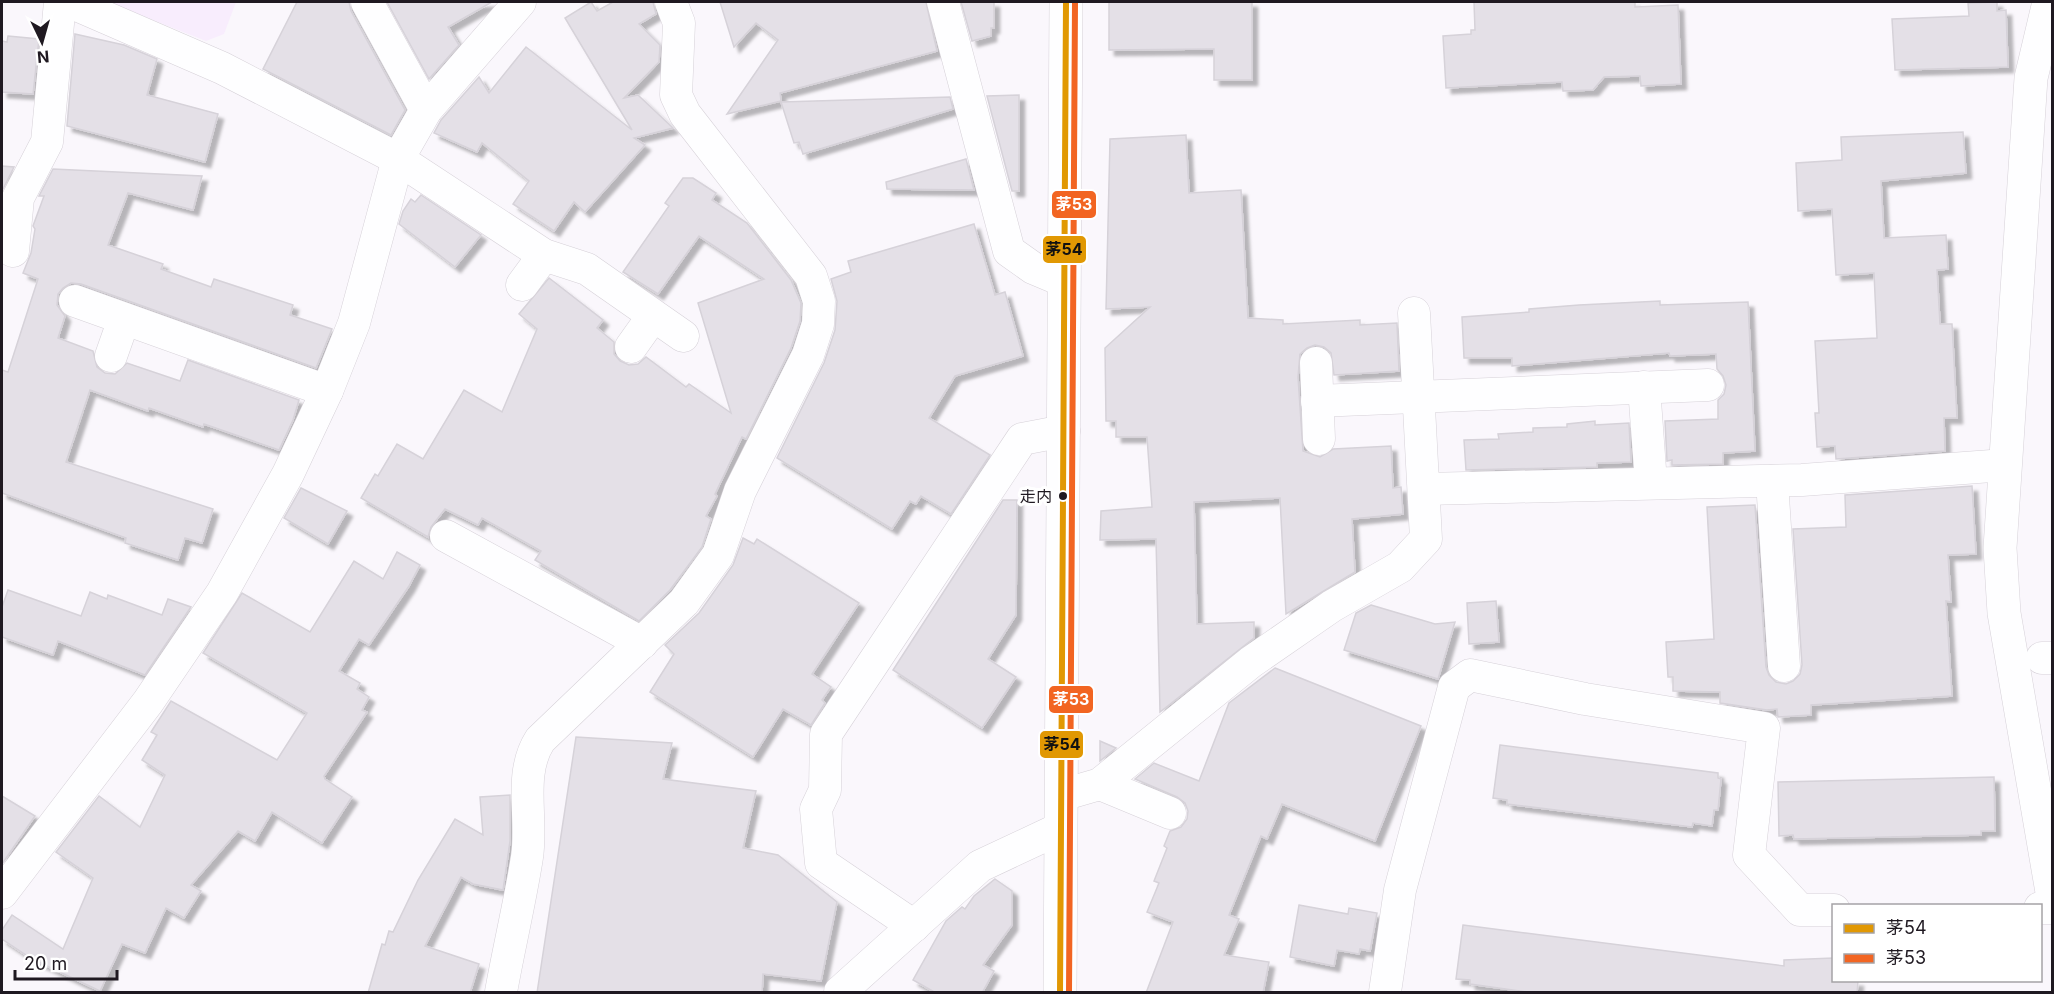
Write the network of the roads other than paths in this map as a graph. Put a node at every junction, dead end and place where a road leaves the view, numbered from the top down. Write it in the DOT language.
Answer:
graph roads {
  1 [pos="60,2"];
  2 [pos="70,2"];
  3 [pos="367,2"];
  4 [pos="520,2"];
  5 [pos="671,2"];
  6 [pos="943,2"];
  7 [pos="1066,2"];
  8 [pos="2049,2"];
  9 [pos="426,110"];
  10 [pos="398,159"];
  11 [pos="13,251"];
  12 [pos="544,255"];
  13 [pos="1064,281"];
  14 [pos="522,285"];
  15 [pos="75,301"];
  16 [pos="1414,314"];
  17 [pos="653,316"];
  18 [pos="124,319"];
  19 [pos="683,336"];
  20 [pos="631,347"];
  21 [pos="111,356"];
  22 [pos="1316,363"];
  23 [pos="1708,385"];
  24 [pos="1644,387"];
  25 [pos="327,391"];
  26 [pos="1419,396"];
  27 [pos="1317,401"];
  28 [pos="1064,431"];
  29 [pos="1319,439"];
  30 [pos="2005,465"];
  31 [pos="1772,481"];
  32 [pos="1651,483"];
  33 [pos="1425,489"];
  34 [pos="446,536"];
  35 [pos="642,643"];
  36 [pos="1784,666"];
  37 [pos="1100,784"];
  38 [pos="1062,795"];
  39 [pos="1170,813"];
  40 [pos="1061,828"];
  41 [pos="2052,892"];
  42 [pos="2,893"];
  43 [pos="1832,910"];
  44 [pos="914,926"];
  45 [pos="501,993"];
  46 [pos="840,993"];
  47 [pos="1060,993"];
  48 [pos="1385,993"];
  1 -- 11 [label="street"];
  2 -- 10 [label="street"];
  3 -- 9 [label="street"];
  4 -- 9 [label="street"];
  5 -- 35 [label="street"];
  6 -- 13 [label="street"];
  7 -- 13 [label="main road"];
  8 -- 30 [label="main road"];
  9 -- 10 [label="street"];
  10 -- 12 [label="street"];
  10 -- 25 [label="street"];
  12 -- 14 [label="street"];
  12 -- 17 [label="street"];
  13 -- 28 [label="main road"];
  15 -- 18 [label="street"];
  16 -- 26 [label="street"];
  17 -- 19 [label="street"];
  17 -- 20 [label="street"];
  18 -- 21 [label="street"];
  18 -- 25 [label="street"];
  22 -- 27 [label="street"];
  23 -- 24 [label="street"];
  24 -- 26 [label="street"];
  24 -- 32 [label="street"];
  25 -- 42 [label="street"];
  26 -- 27 [label="street"];
  26 -- 33 [label="street"];
  27 -- 29 [label="street"];
  28 -- 38 [label="main road"];
  28 -- 44 [label="street"];
  30 -- 31 [label="street"];
  30 -- 41 [label="main road"];
  31 -- 32 [label="street"];
  31 -- 36 [label="street"];
  32 -- 33 [label="street"];
  33 -- 37 [label="street"];
  34 -- 35 [label="street"];
  35 -- 45 [label="street"];
  37 -- 38 [label="street"];
  37 -- 39 [label="street"];
  38 -- 40 [label="main road"];
  40 -- 44 [label="street"];
  40 -- 47 [label="main road"];
  43 -- 48 [label="street"];
  44 -- 46 [label="street"];
}
